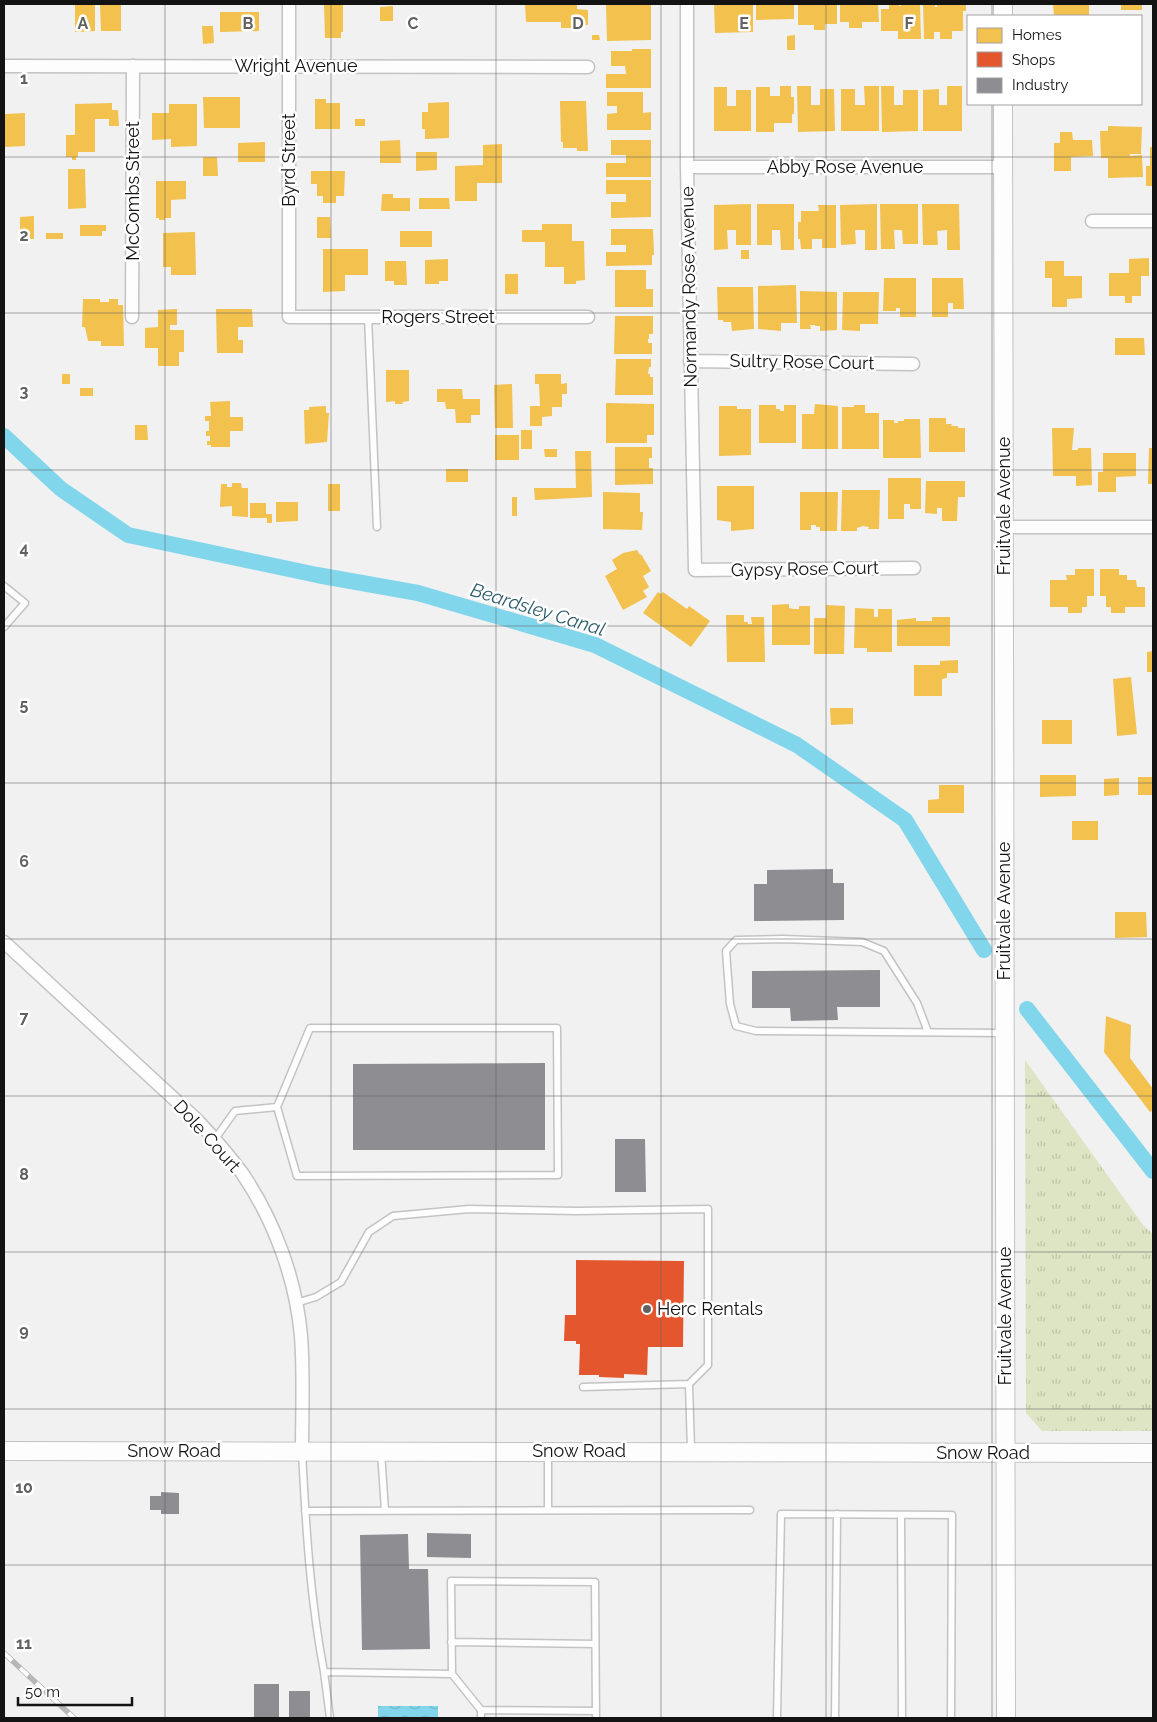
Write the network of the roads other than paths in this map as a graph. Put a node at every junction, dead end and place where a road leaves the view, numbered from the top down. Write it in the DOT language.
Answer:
graph roads {
  1 [pos="289,4"];
  2 [pos="687,4"];
  3 [pos="4,66"];
  4 [pos="133,66"];
  5 [pos="289,67"];
  6 [pos="588,67"];
  7 [pos="1004,105"];
  8 [pos="687,167"];
  9 [pos="1004,167"];
  10 [pos="1092,221"];
  11 [pos="1153,221"];
  12 [pos="132,317"];
  13 [pos="289,317"];
  14 [pos="368,317"];
  15 [pos="588,317"];
  16 [pos="690,361"];
  17 [pos="913,364"];
  18 [pos="376,527"];
  19 [pos="1004,527"];
  20 [pos="1153,528"];
  21 [pos="914,568"];
  22 [pos="695,570"];
  23 [pos="4,586"];
  24 [pos="4,627"];
  25 [pos="4,942"];
  26 [pos="928,1032"];
  27 [pos="1004,1033"];
  28 [pos="277,1108"];
  29 [pos="215,1139"];
  30 [pos="296,1304"];
  31 [pos="689,1384"];
  32 [pos="583,1387"];
  33 [pos="4,1451"];
  34 [pos="302,1451"];
  35 [pos="381,1451"];
  36 [pos="548,1451"];
  37 [pos="690,1451"];
  38 [pos="1005,1453"];
  39 [pos="1153,1453"];
  40 [pos="548,1510"];
  41 [pos="750,1510"];
  42 [pos="305,1511"];
  43 [pos="385,1511"];
  44 [pos="837,1514"];
  45 [pos="901,1515"];
  46 [pos="452,1642"];
  47 [pos="595,1644"];
  48 [pos="324,1672"];
  49 [pos="452,1674"];
  50 [pos="481,1710"];
  51 [pos="596,1715"];
  52 [pos="330,1718"];
  53 [pos="481,1718"];
  54 [pos="777,1718"];
  55 [pos="834,1718"];
  56 [pos="902,1718"];
  57 [pos="951,1718"];
  58 [pos="1006,1718"];
  1 -- 5 [label="street, Byrd Street"];
  2 -- 8 [label="street, Normandy Rose Avenue"];
  3 -- 4 [label="street, Wright Avenue"];
  4 -- 5 [label="street, Wright Avenue"];
  4 -- 12 [label="street, McCombs Street"];
  5 -- 6 [label="street, Wright Avenue"];
  5 -- 13 [label="street, Byrd Street"];
  7 -- 9 [label="main road, Fruitvale Avenue"];
  8 -- 9 [label="street, Abby Rose Avenue"];
  8 -- 16 [label="street, Normandy Rose Avenue"];
  9 -- 19 [label="main road, Fruitvale Avenue"];
  10 -- 11 [label="street"];
  13 -- 14 [label="street, Rogers Street"];
  14 -- 15 [label="street, Rogers Street"];
  14 -- 18 [label="lane"];
  16 -- 17 [label="street, Sultry Rose Court"];
  16 -- 22 [label="street, Normandy Rose Avenue"];
  19 -- 20 [label="street"];
  19 -- 27 [label="main road, Fruitvale Avenue"];
  21 -- 22 [label="street, Gypsy Rose Court"];
  23 -- 24 [label="lane"];
  25 -- 29 [label="street, Dole Court"];
  26 -- 26 [label="lane"];
  26 -- 27 [label="lane"];
  27 -- 38 [label="main road, Fruitvale Avenue"];
  28 -- 28 [label="lane"];
  28 -- 29 [label="lane"];
  29 -- 30 [label="street, Dole Court"];
  30 -- 31 [label="lane"];
  30 -- 34 [label="street, Dole Court"];
  31 -- 32 [label="lane"];
  31 -- 37 [label="lane"];
  33 -- 34 [label="main road, Snow Road"];
  34 -- 35 [label="main road, Snow Road"];
  34 -- 42 [label="lane"];
  35 -- 36 [label="main road, Snow Road"];
  35 -- 43 [label="lane"];
  36 -- 37 [label="main road, Snow Road"];
  36 -- 40 [label="lane"];
  37 -- 38 [label="main road, Snow Road"];
  38 -- 39 [label="main road, Snow Road"];
  38 -- 58 [label="main road, Fruitvale Avenue"];
  40 -- 41 [label="lane"];
  40 -- 43 [label="lane"];
  42 -- 43 [label="lane"];
  42 -- 48 [label="lane"];
  44 -- 45 [label="lane"];
  44 -- 54 [label="lane"];
  44 -- 55 [label="lane"];
  45 -- 56 [label="lane"];
  45 -- 57 [label="lane"];
  46 -- 47 [label="lane"];
  46 -- 47 [label="lane"];
  46 -- 49 [label="lane"];
  47 -- 51 [label="lane"];
  48 -- 49 [label="lane"];
  48 -- 52 [label="lane"];
  49 -- 50 [label="lane"];
  50 -- 51 [label="lane"];
  50 -- 53 [label="lane"];
}
